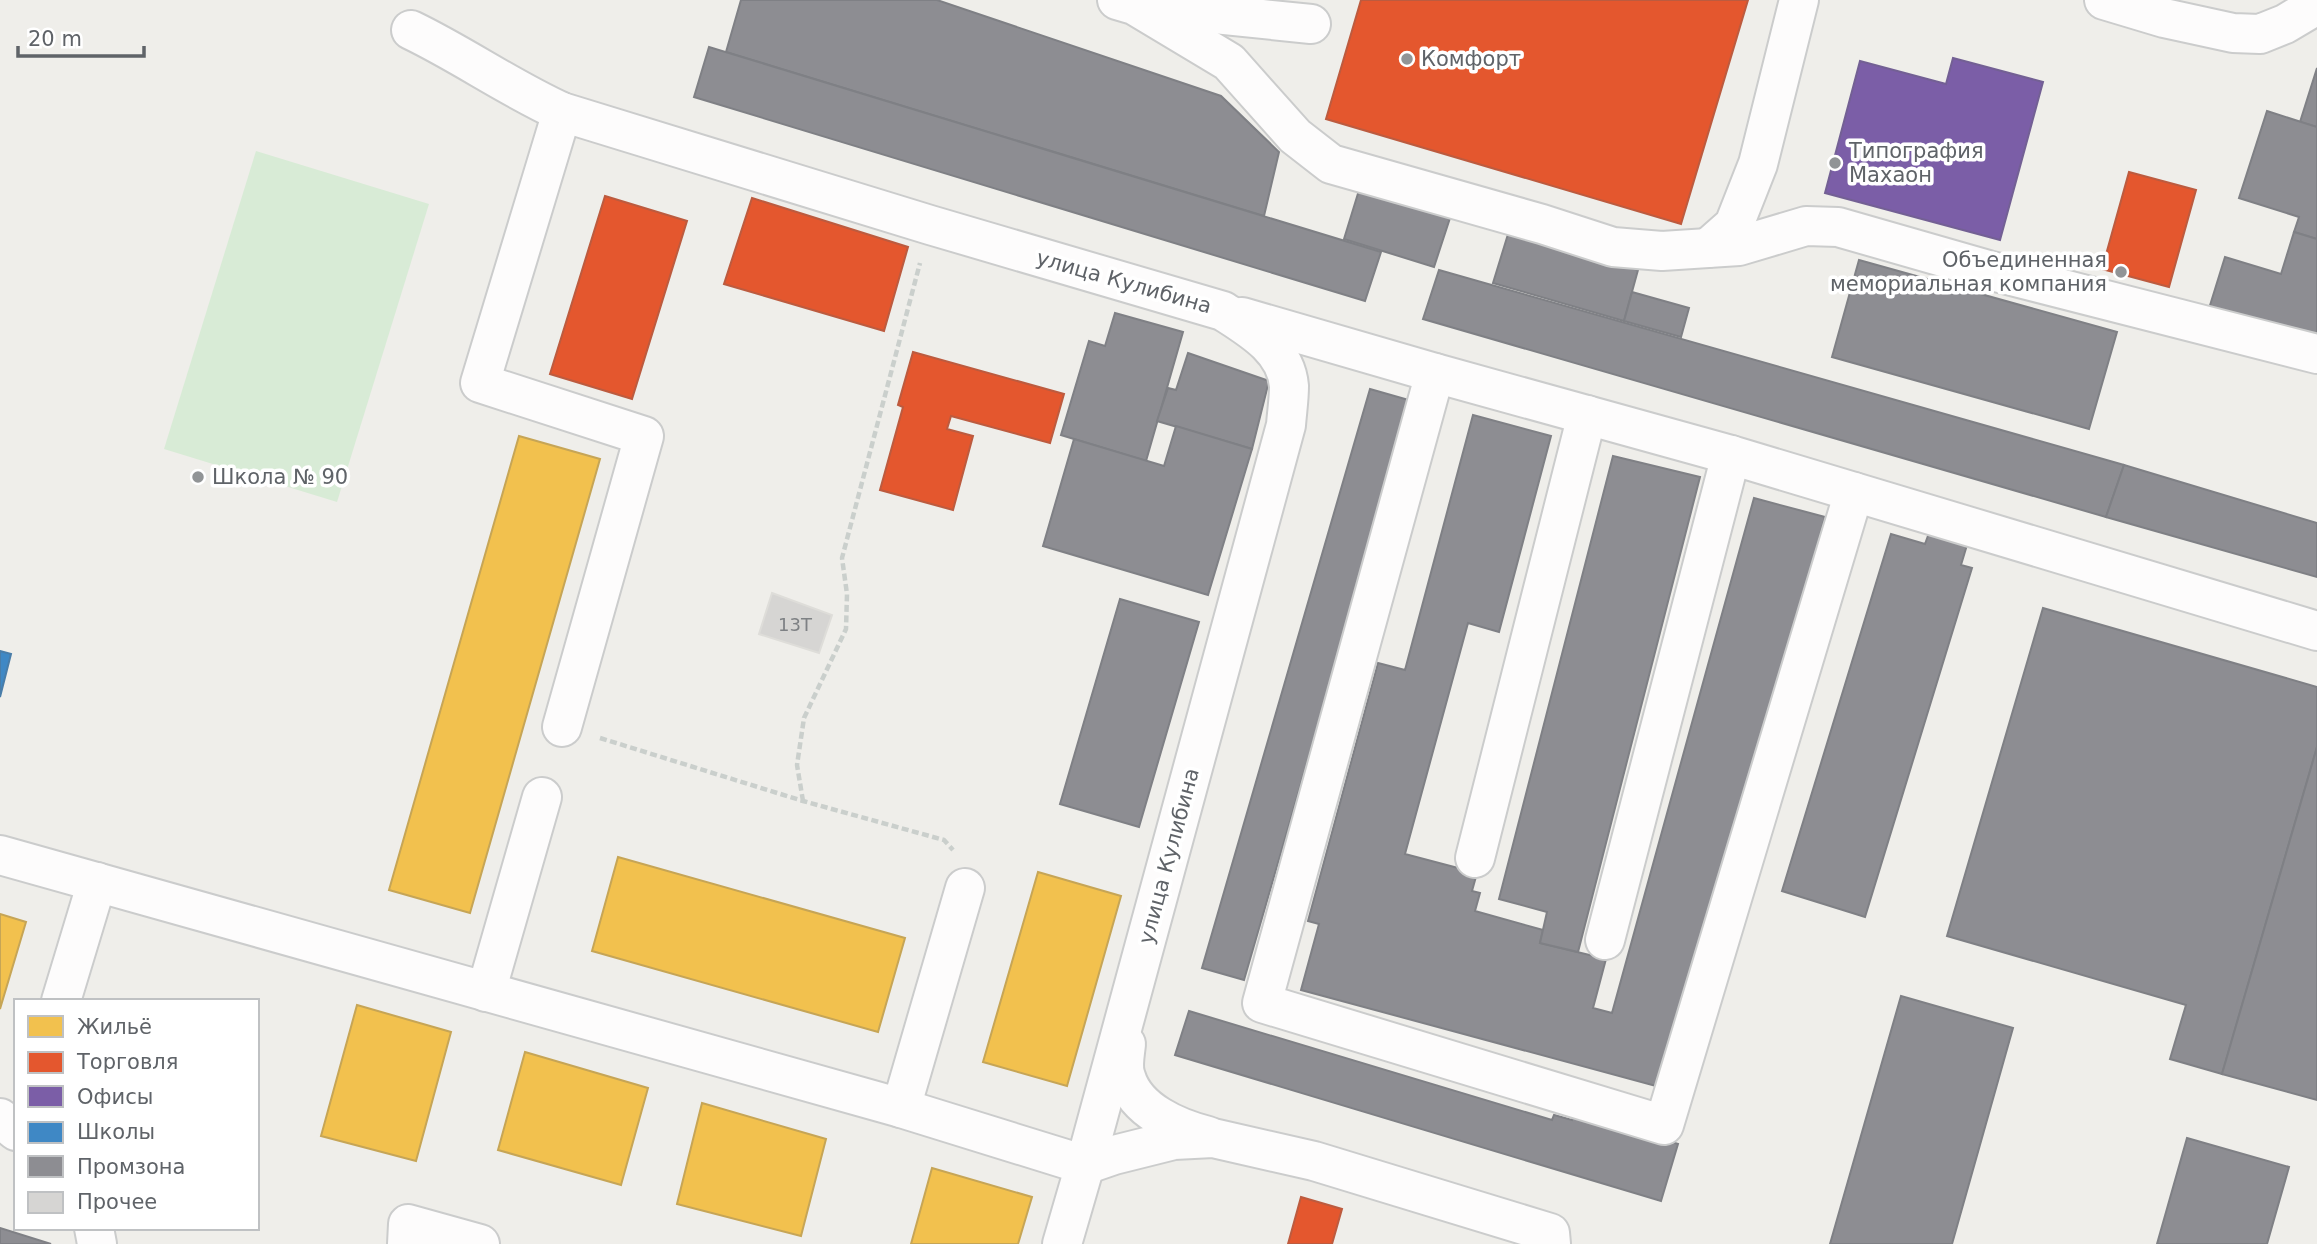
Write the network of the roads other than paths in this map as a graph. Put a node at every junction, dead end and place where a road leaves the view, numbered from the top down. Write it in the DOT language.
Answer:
graph roads {
  1 [pos="1799,0"];
  2 [pos="2105,0"];
  3 [pos="1126,3"];
  4 [pos="2317,5"];
  5 [pos="1311,24"];
  6 [pos="411,30"];
  7 [pos="562,112"];
  8 [pos="1708,248"];
  9 [pos="1223,311"];
  10 [pos="2317,354"];
  11 [pos="1434,373"];
  12 [pos="1587,415"];
  13 [pos="1731,455"];
  14 [pos="1854,492"];
  15 [pos="2317,631"];
  16 [pos="562,727"];
  17 [pos="542,797"];
  18 [pos="0,855"];
  19 [pos="1475,858"];
  20 [pos="97,882"];
  21 [pos="965,888"];
  22 [pos="1605,940"];
  23 [pos="486,992"];
  24 [pos="1131,994"];
  25 [pos="62,999"];
  26 [pos="901,1108"];
  27 [pos="0,1118"];
  28 [pos="14,1129"];
  29 [pos="1213,1138"];
  30 [pos="1086,1165"];
  31 [pos="407,1244"];
  32 [pos="480,1244"];
  33 [pos="1062,1244"];
  34 [pos="1551,1244"];
  1 -- 8 [label="street"];
  2 -- 4 [label="street"];
  3 -- 5 [label="street"];
  3 -- 8 [label="street"];
  6 -- 7 [label="street, улица Кулибина"];
  7 -- 9 [label="street, улица Кулибина"];
  7 -- 16 [label="street"];
  8 -- 10 [label="street"];
  9 -- 11 [label="street"];
  9 -- 24 [label="street, улица Кулибина"];
  11 -- 12 [label="street"];
  11 -- 14 [label="street"];
  12 -- 13 [label="street"];
  12 -- 19 [label="street"];
  13 -- 14 [label="street"];
  13 -- 22 [label="street"];
  14 -- 15 [label="street"];
  17 -- 23 [label="street"];
  18 -- 20 [label="street"];
  20 -- 23 [label="street"];
  20 -- 25 [label="street"];
  21 -- 26 [label="street"];
  23 -- 26 [label="street"];
  24 -- 29 [label="street"];
  24 -- 30 [label="street, улица Кулибина"];
  26 -- 30 [label="street"];
  27 -- 28 [label="street"];
  29 -- 30 [label="street"];
  29 -- 34 [label="street"];
  30 -- 33 [label="street, улица Кулибина"];
  31 -- 32 [label="street"];
}
